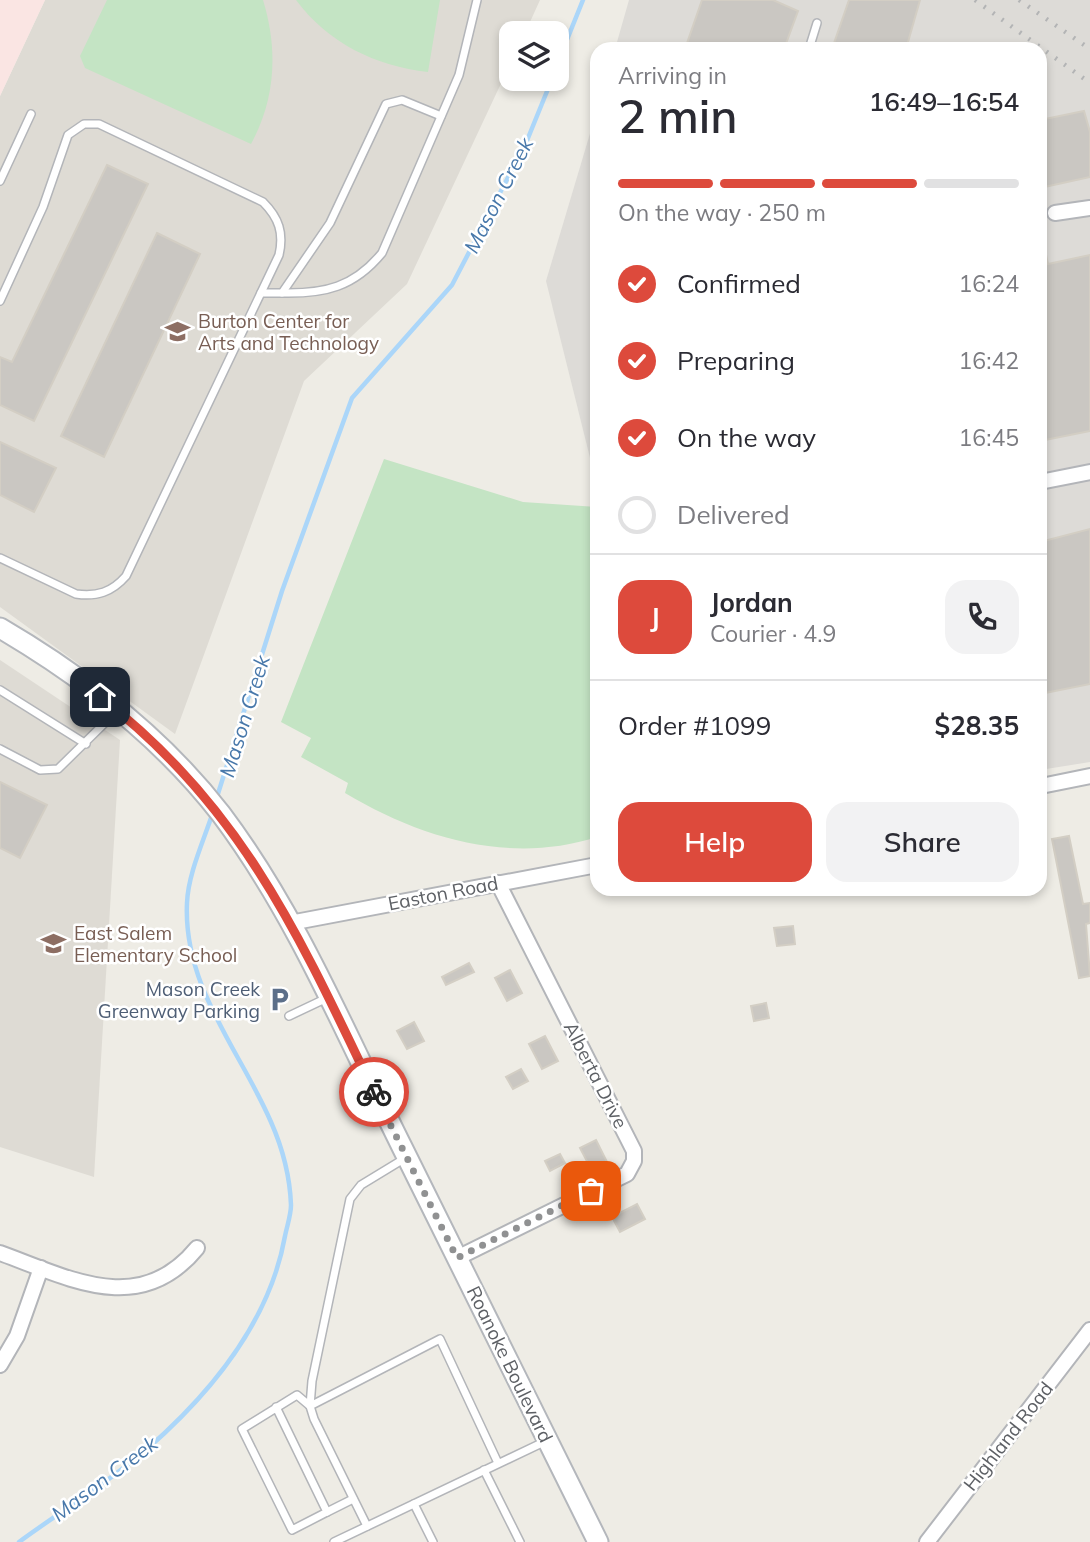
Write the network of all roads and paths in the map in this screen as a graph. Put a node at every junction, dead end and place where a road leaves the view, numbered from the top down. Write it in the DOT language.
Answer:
graph roads {
  1 [pos="477,0"];
  2 [pos="817,23"];
  3 [pos="811,42"];
  4 [pos="31,114"];
  5 [pos="441,116"];
  6 [pos="0,181"];
  7 [pos="1090,208"];
  8 [pos="1055,213"];
  9 [pos="261,293"];
  10 [pos="282,293"];
  11 [pos="0,301"];
  12 [pos="1090,472"];
  13 [pos="1047,481"];
  14 [pos="0,558"];
  15 [pos="0,628"];
  16 [pos="0,690"];
  17 [pos="118,710"];
  18 [pos="86,744"];
  19 [pos="0,749"];
  20 [pos="1090,776"];
  21 [pos="1047,785"];
  22 [pos="590,866"];
  23 [pos="498,883"];
  24 [pos="290,923"];
  25 [pos="328,998"];
  26 [pos="289,1017"];
  27 [pos="407,1157"];
  28 [pos="197,1248"];
  29 [pos="0,1253"];
  30 [pos="457,1258"];
  31 [pos="41,1268"];
  32 [pos="1090,1330"];
  33 [pos="0,1366"];
  34 [pos="310,1406"];
  35 [pos="276,1407"];
  36 [pos="547,1440"];
  37 [pos="498,1464"];
  38 [pos="484,1470"];
  39 [pos="353,1499"];
  40 [pos="414,1504"];
  41 [pos="327,1512"];
  42 [pos="367,1526"];
  43 [pos="334,1542"];
  44 [pos="433,1542"];
  45 [pos="520,1542"];
  46 [pos="598,1542"];
  47 [pos="927,1542"];
  1 -- 5 [label="lane"];
  2 -- 3 [label="lane"];
  4 -- 6 [label="lane"];
  5 -- 10 [label="lane"];
  5 -- 10 [label="lane"];
  7 -- 8 [label="street"];
  9 -- 10 [label="lane"];
  9 -- 11 [label="lane"];
  9 -- 14 [label="lane"];
  12 -- 13 [label="street"];
  15 -- 17 [label="main road, Roanoke Boulevard"];
  16 -- 18 [label="lane"];
  17 -- 18 [label="lane"];
  17 -- 24 [label="main road, Roanoke Boulevard"];
  18 -- 19 [label="lane"];
  20 -- 21 [label="street"];
  22 -- 23 [label="street, Easton Road"];
  23 -- 24 [label="street, Easton Road"];
  23 -- 30 [label="street, Alberta Drive"];
  24 -- 25 [label="main road, Roanoke Boulevard"];
  25 -- 26 [label="lane"];
  25 -- 27 [label="main road, Roanoke Boulevard"];
  27 -- 30 [label="main road, Roanoke Boulevard"];
  27 -- 34 [label="lane"];
  28 -- 31 [label="street"];
  29 -- 31 [label="street"];
  30 -- 36 [label="main road, Roanoke Boulevard"];
  31 -- 33 [label="street"];
  32 -- 47 [label="street, Highland Road"];
  34 -- 35 [label="lane"];
  34 -- 37 [label="lane"];
  34 -- 39 [label="lane"];
  35 -- 41 [label="lane"];
  35 -- 41 [label="lane"];
  36 -- 37 [label="lane"];
  36 -- 46 [label="main road, Roanoke Boulevard"];
  37 -- 38 [label="lane"];
  38 -- 40 [label="lane"];
  38 -- 45 [label="lane"];
  39 -- 41 [label="lane"];
  39 -- 42 [label="lane"];
  40 -- 42 [label="lane"];
  40 -- 44 [label="lane"];
  42 -- 43 [label="lane"];
}
